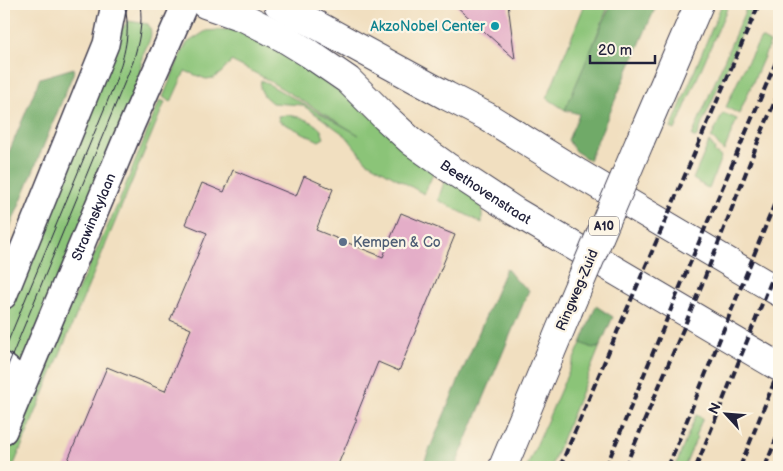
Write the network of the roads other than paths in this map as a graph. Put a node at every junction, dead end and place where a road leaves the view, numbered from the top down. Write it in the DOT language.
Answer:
graph roads {
  1 [pos="114,4"];
  2 [pos="185,4"];
  3 [pos="205,4"];
  4 [pos="278,4"];
  5 [pos="699,4"];
  6 [pos="779,292"];
  7 [pos="4,296"];
  8 [pos="4,366"];
  9 [pos="779,367"];
  10 [pos="20,393"];
  11 [pos="4,431"];
  12 [pos="503,467"];
  1 -- 7 [label="street"];
  2 -- 10 [label="street, Strawinskylaan"];
  3 -- 9 [label="main road, Beethovenstraat"];
  4 -- 6 [label="main road"];
  5 -- 12 [label="main road, Ringweg-Zuid / A10, bridge"];
  8 -- 10 [label="street"];
  10 -- 11 [label="street, Strawinskylaan"];
}
